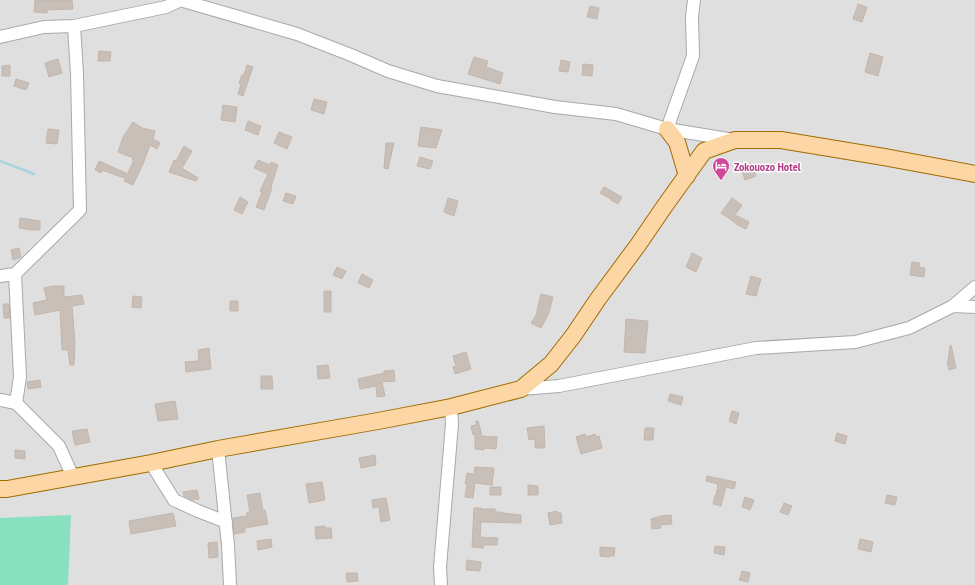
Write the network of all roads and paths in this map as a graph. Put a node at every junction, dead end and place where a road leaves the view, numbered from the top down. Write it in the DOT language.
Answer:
graph roads {
  1 [pos="181,0"];
  2 [pos="694,0"];
  3 [pos="74,26"];
  4 [pos="0,36"];
  5 [pos="667,128"];
  6 [pos="735,140"];
  7 [pos="975,174"];
  8 [pos="687,176"];
  9 [pos="15,274"];
  10 [pos="0,276"];
  11 [pos="975,287"];
  12 [pos="954,306"];
  13 [pos="975,307"];
  14 [pos="521,389"];
  15 [pos="0,400"];
  16 [pos="16,403"];
  17 [pos="451,406"];
  18 [pos="218,449"];
  19 [pos="151,463"];
  20 [pos="73,477"];
  21 [pos="0,489"];
  22 [pos="226,522"];
  23 [pos="230,585"];
  24 [pos="441,585"];
  1 -- 3 [label="street"];
  1 -- 5 [label="street"];
  2 -- 5 [label="street"];
  3 -- 4 [label="street"];
  3 -- 9 [label="street"];
  5 -- 6 [label="street"];
  5 -- 8 [label="main road"];
  6 -- 7 [label="main road"];
  6 -- 8 [label="main road"];
  8 -- 14 [label="main road"];
  9 -- 10 [label="street"];
  9 -- 16 [label="street"];
  11 -- 12 [label="street"];
  12 -- 13 [label="street"];
  12 -- 14 [label="street"];
  14 -- 17 [label="main road"];
  15 -- 16 [label="street"];
  16 -- 20 [label="street"];
  17 -- 18 [label="main road"];
  17 -- 24 [label="street"];
  18 -- 19 [label="main road"];
  18 -- 22 [label="street"];
  19 -- 20 [label="main road"];
  19 -- 22 [label="street"];
  20 -- 21 [label="main road"];
  22 -- 23 [label="street"];
}
